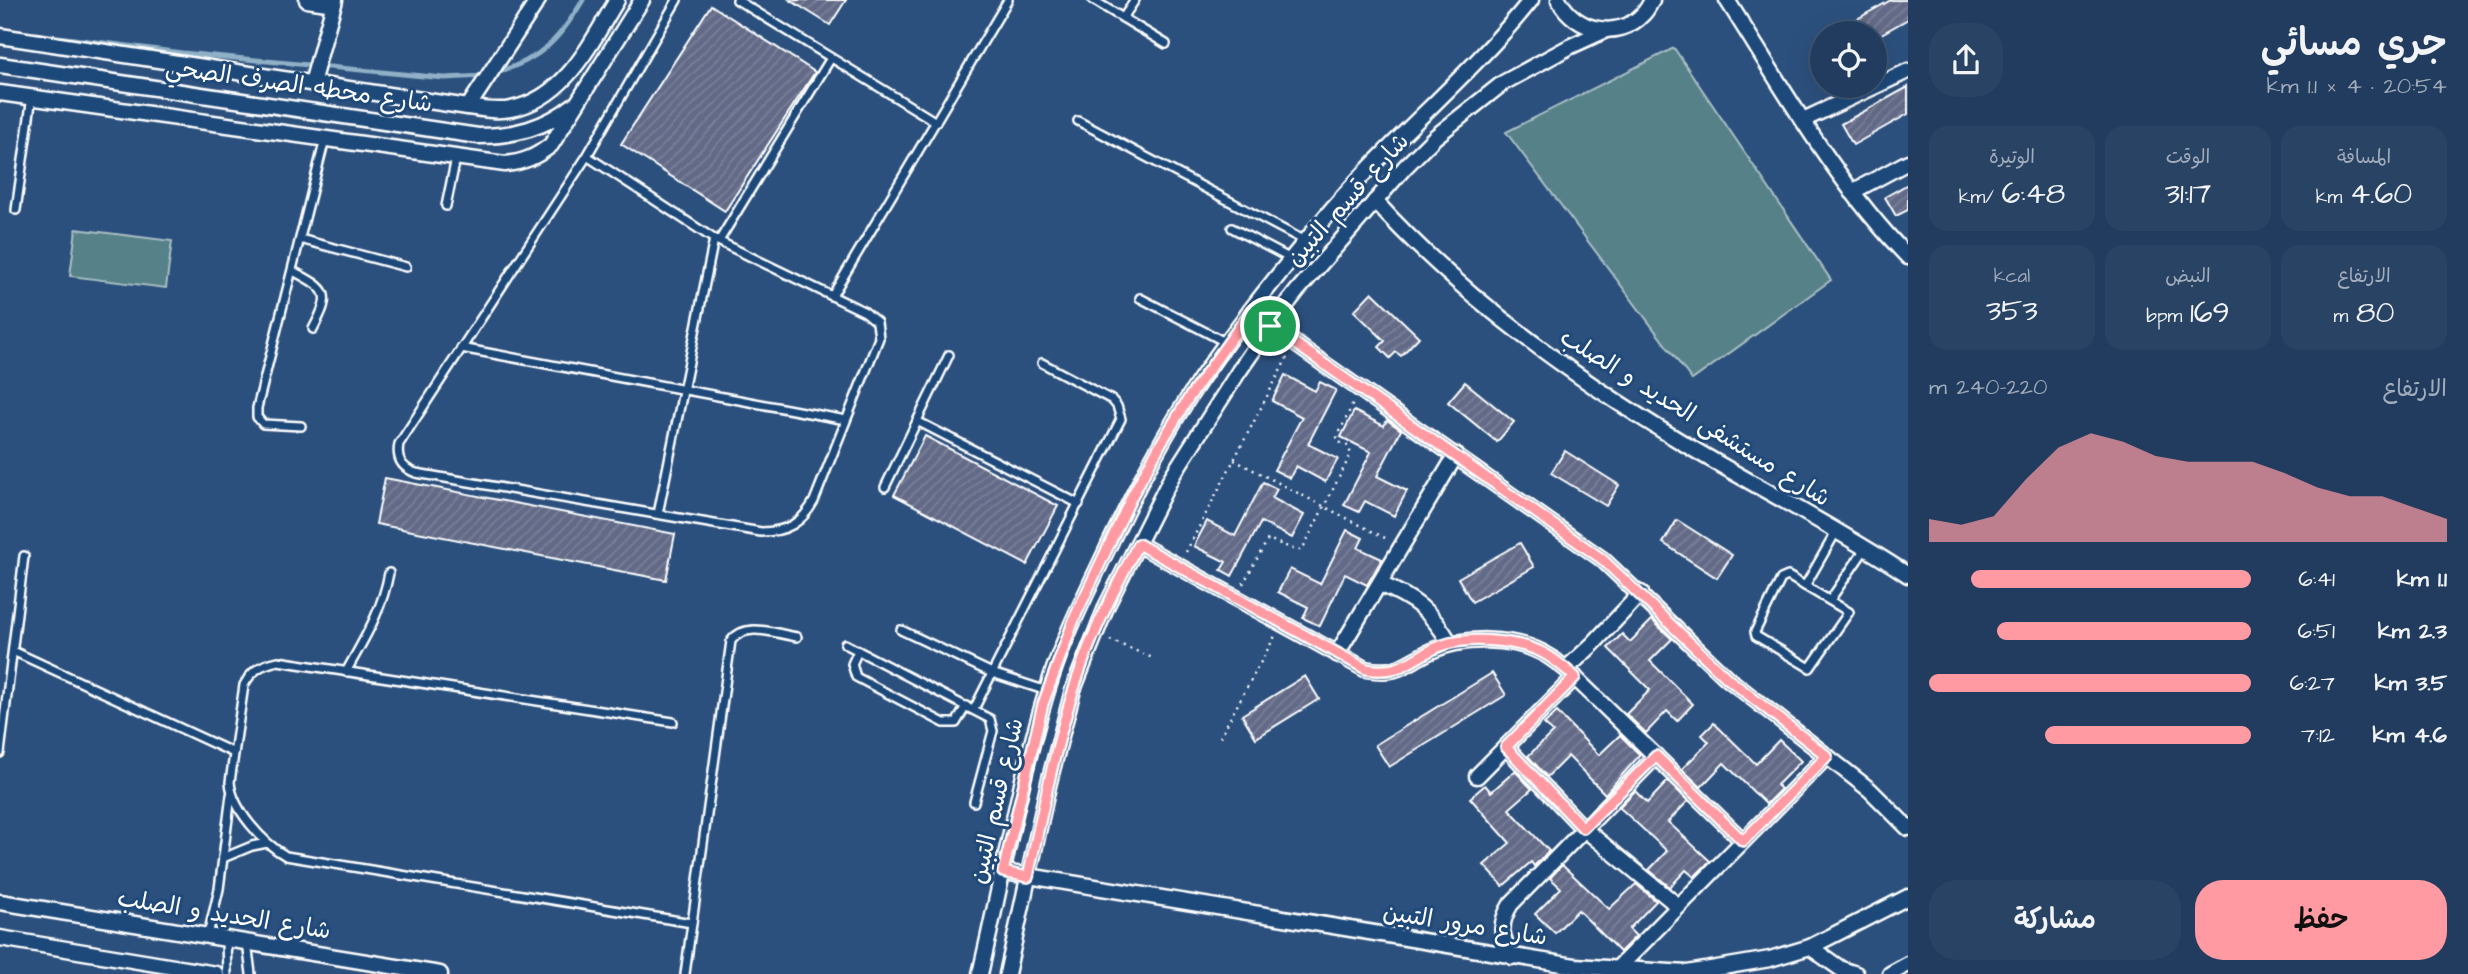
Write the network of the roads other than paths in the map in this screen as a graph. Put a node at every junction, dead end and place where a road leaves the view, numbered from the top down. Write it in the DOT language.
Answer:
graph roads {
  1 [pos="307,0"];
  2 [pos="538,0"];
  3 [pos="617,0"];
  4 [pos="642,0"];
  5 [pos="677,0"];
  6 [pos="737,0"];
  7 [pos="1008,0"];
  8 [pos="1093,0"];
  9 [pos="1135,0"];
  10 [pos="1531,0"];
  11 [pos="1559,0"];
  12 [pos="1652,0"];
  13 [pos="1727,0"];
  14 [pos="335,2"];
  15 [pos="1123,18"];
  16 [pos="1606,30"];
  17 [pos="0,36"];
  18 [pos="1166,44"];
  19 [pos="831,58"];
  20 [pos="0,65"];
  21 [pos="1908,71"];
  22 [pos="312,83"];
  23 [pos="0,93"];
  24 [pos="33,96"];
  25 [pos="583,97"];
  26 [pos="468,107"];
  27 [pos="1803,120"];
  28 [pos="1078,121"];
  29 [pos="936,122"];
  30 [pos="325,138"];
  31 [pos="587,156"];
  32 [pos="456,157"];
  33 [pos="1908,162"];
  34 [pos="1852,192"];
  35 [pos="1375,201"];
  36 [pos="446,206"];
  37 [pos="16,211"];
  38 [pos="1232,228"];
  39 [pos="300,239"];
  40 [pos="716,240"];
  41 [pos="1306,241"];
  42 [pos="1908,257"];
  43 [pos="1292,259"];
  44 [pos="406,267"];
  45 [pos="293,271"];
  46 [pos="832,296"];
  47 [pos="1140,298"];
  48 [pos="1250,312"];
  49 [pos="1270,326"];
  50 [pos="313,330"];
  51 [pos="1227,344"];
  52 [pos="461,348"];
  53 [pos="949,355"];
  54 [pos="1042,363"];
  55 [pos="683,390"];
  56 [pos="846,420"];
  57 [pos="917,421"];
  58 [pos="301,426"];
  59 [pos="1456,455"];
  60 [pos="885,487"];
  61 [pos="1079,504"];
  62 [pos="658,514"];
  63 [pos="1836,532"];
  64 [pos="1138,544"];
  65 [pos="1865,549"];
  66 [pos="24,556"];
  67 [pos="389,573"];
  68 [pos="1908,575"];
  69 [pos="1380,583"];
  70 [pos="1805,586"];
  71 [pos="1641,593"];
  72 [pos="1830,600"];
  73 [pos="901,630"];
  74 [pos="797,637"];
  75 [pos="1450,643"];
  76 [pos="845,644"];
  77 [pos="13,651"];
  78 [pos="858,651"];
  79 [pos="1337,654"];
  80 [pos="346,672"];
  81 [pos="992,673"];
  82 [pos="1570,673"];
  83 [pos="1047,691"];
  84 [pos="970,708"];
  85 [pos="673,722"];
  86 [pos="1506,747"];
  87 [pos="0,752"];
  88 [pos="234,753"];
  89 [pos="1656,756"];
  90 [pos="1827,756"];
  91 [pos="1478,776"];
  92 [pos="231,792"];
  93 [pos="974,802"];
  94 [pos="1583,828"];
  95 [pos="1908,828"];
  96 [pos="1743,841"];
  97 [pos="267,843"];
  98 [pos="223,858"];
  99 [pos="1003,872"];
  100 [pos="1028,877"];
  101 [pos="1908,897"];
  102 [pos="0,902"];
  103 [pos="1678,906"];
  104 [pos="692,923"];
  105 [pos="208,936"];
  106 [pos="0,938"];
  107 [pos="226,938"];
  108 [pos="247,942"];
  109 [pos="1810,947"];
  110 [pos="1512,957"];
  111 [pos="1908,964"];
  112 [pos="377,969"];
  113 [pos="1616,970"];
  114 [pos="216,974"];
  115 [pos="227,974"];
  116 [pos="251,974"];
  117 [pos="440,974"];
  118 [pos="685,974"];
  119 [pos="980,974"];
  120 [pos="1007,974"];
  121 [pos="1856,974"];
  122 [pos="1890,974"];
  1 -- 14 [label="street"];
  2 -- 26 [label="street"];
  3 -- 26 [label="street, شارع محطه الصرف الصحي"];
  4 -- 25 [label="street"];
  5 -- 31 [label="lane"];
  6 -- 19 [label="lane"];
  7 -- 29 [label="lane"];
  8 -- 15 [label="lane"];
  9 -- 15 [label="lane"];
  10 -- 41 [label="street, شارع قسم التبين"];
  11 -- 16 [label="street"];
  12 -- 16 [label="street, شارع قسم التبين"];
  13 -- 27 [label="street"];
  14 -- 22 [label="street"];
  15 -- 18 [label="lane"];
  16 -- 35 [label="street, شارع قسم التبين"];
  17 -- 22 [label="street, شارع محطه الصرف الصحي"];
  19 -- 29 [label="lane"];
  19 -- 40 [label="lane"];
  20 -- 25 [label="street, شارع محطه الصرف الصحي"];
  21 -- 27 [label="street"];
  22 -- 26 [label="street, شارع محطه الصرف الصحي"];
  23 -- 24 [label="street"];
  24 -- 30 [label="street"];
  24 -- 37 [label="lane"];
  25 -- 32 [label="street"];
  27 -- 34 [label="street"];
  28 -- 41 [label="lane"];
  29 -- 46 [label="lane"];
  30 -- 32 [label="street"];
  30 -- 39 [label="lane"];
  31 -- 40 [label="lane"];
  31 -- 52 [label="lane"];
  32 -- 36 [label="lane"];
  33 -- 34 [label="street"];
  34 -- 42 [label="street"];
  35 -- 49 [label="street, شارع قسم التبين"];
  35 -- 63 [label="street, شارع مستشفى الحديد و الصلب"];
  38 -- 43 [label="lane"];
  39 -- 44 [label="lane"];
  39 -- 45 [label="lane"];
  40 -- 46 [label="lane"];
  40 -- 55 [label="lane"];
  41 -- 43 [label="street, شارع قسم التبين"];
  43 -- 48 [label="street, شارع قسم التبين"];
  45 -- 50 [label="lane"];
  45 -- 58 [label="lane"];
  46 -- 56 [label="lane"];
  47 -- 51 [label="lane"];
  48 -- 49 [label="street"];
  48 -- 51 [label="street, شارع قسم التبين"];
  49 -- 59 [label="street"];
  49 -- 64 [label="street, شارع قسم التبين"];
  51 -- 83 [label="street, شارع قسم التبين"];
  52 -- 55 [label="lane"];
  52 -- 62 [label="lane"];
  53 -- 57 [label="lane"];
  54 -- 61 [label="lane"];
  55 -- 56 [label="lane"];
  55 -- 62 [label="lane"];
  56 -- 62 [label="lane"];
  57 -- 60 [label="lane"];
  57 -- 61 [label="lane"];
  59 -- 69 [label="street"];
  59 -- 71 [label="street"];
  61 -- 81 [label="lane"];
  63 -- 65 [label="street, شارع مستشفى الحديد و الصلب"];
  63 -- 70 [label="lane"];
  64 -- 79 [label="street"];
  64 -- 100 [label="street, شارع قسم التبين"];
  65 -- 68 [label="street, شارع مستشفى الحديد و الصلب"];
  65 -- 72 [label="lane"];
  66 -- 77 [label="lane"];
  67 -- 80 [label="lane"];
  69 -- 75 [label="street"];
  69 -- 79 [label="street"];
  70 -- 72 [label="lane"];
  70 -- 72 [label="lane"];
  71 -- 82 [label="street"];
  71 -- 90 [label="street"];
  73 -- 81 [label="lane"];
  74 -- 104 [label="lane"];
  75 -- 79 [label="street"];
  75 -- 82 [label="street"];
  76 -- 78 [label="lane"];
  77 -- 87 [label="lane"];
  77 -- 88 [label="lane"];
  78 -- 84 [label="lane"];
  78 -- 84 [label="lane"];
  80 -- 85 [label="lane"];
  80 -- 88 [label="lane"];
  81 -- 83 [label="lane"];
  81 -- 84 [label="lane"];
  82 -- 86 [label="street"];
  82 -- 89 [label="street"];
  83 -- 99 [label="street, شارع قسم التبين"];
  84 -- 93 [label="lane"];
  86 -- 91 [label="street"];
  86 -- 94 [label="street"];
  88 -- 92 [label="lane"];
  89 -- 94 [label="street"];
  89 -- 96 [label="street"];
  90 -- 95 [label="street"];
  90 -- 96 [label="street"];
  92 -- 97 [label="lane"];
  92 -- 98 [label="lane"];
  94 -- 103 [label="street"];
  94 -- 110 [label="street"];
  96 -- 103 [label="street"];
  97 -- 98 [label="lane"];
  97 -- 104 [label="lane"];
  98 -- 105 [label="lane"];
  99 -- 100 [label="street, شارع مرور التبين"];
  99 -- 119 [label="street, شارع قسم التبين"];
  100 -- 110 [label="street, شارع مرور التبين"];
  100 -- 120 [label="street, شارع قسم التبين"];
  101 -- 109 [label="street, شارع مرور التبين"];
  102 -- 105 [label="street, شارع الحديد و الصلب"];
  103 -- 113 [label="street"];
  104 -- 118 [label="lane"];
  105 -- 107 [label="street, شارع الحديد و الصلب"];
  106 -- 114 [label="street"];
  107 -- 108 [label="street, شارع الحديد و الصلب"];
  107 -- 115 [label="lane"];
  108 -- 112 [label="street, شارع الحديد و الصلب"];
  108 -- 116 [label="lane"];
  109 -- 113 [label="street, شارع مرور التبين"];
  109 -- 121 [label="street"];
  110 -- 113 [label="street, شارع مرور التبين"];
  111 -- 122 [label="street"];
  112 -- 117 [label="street, شارع الحديد و الصلب"];
}
